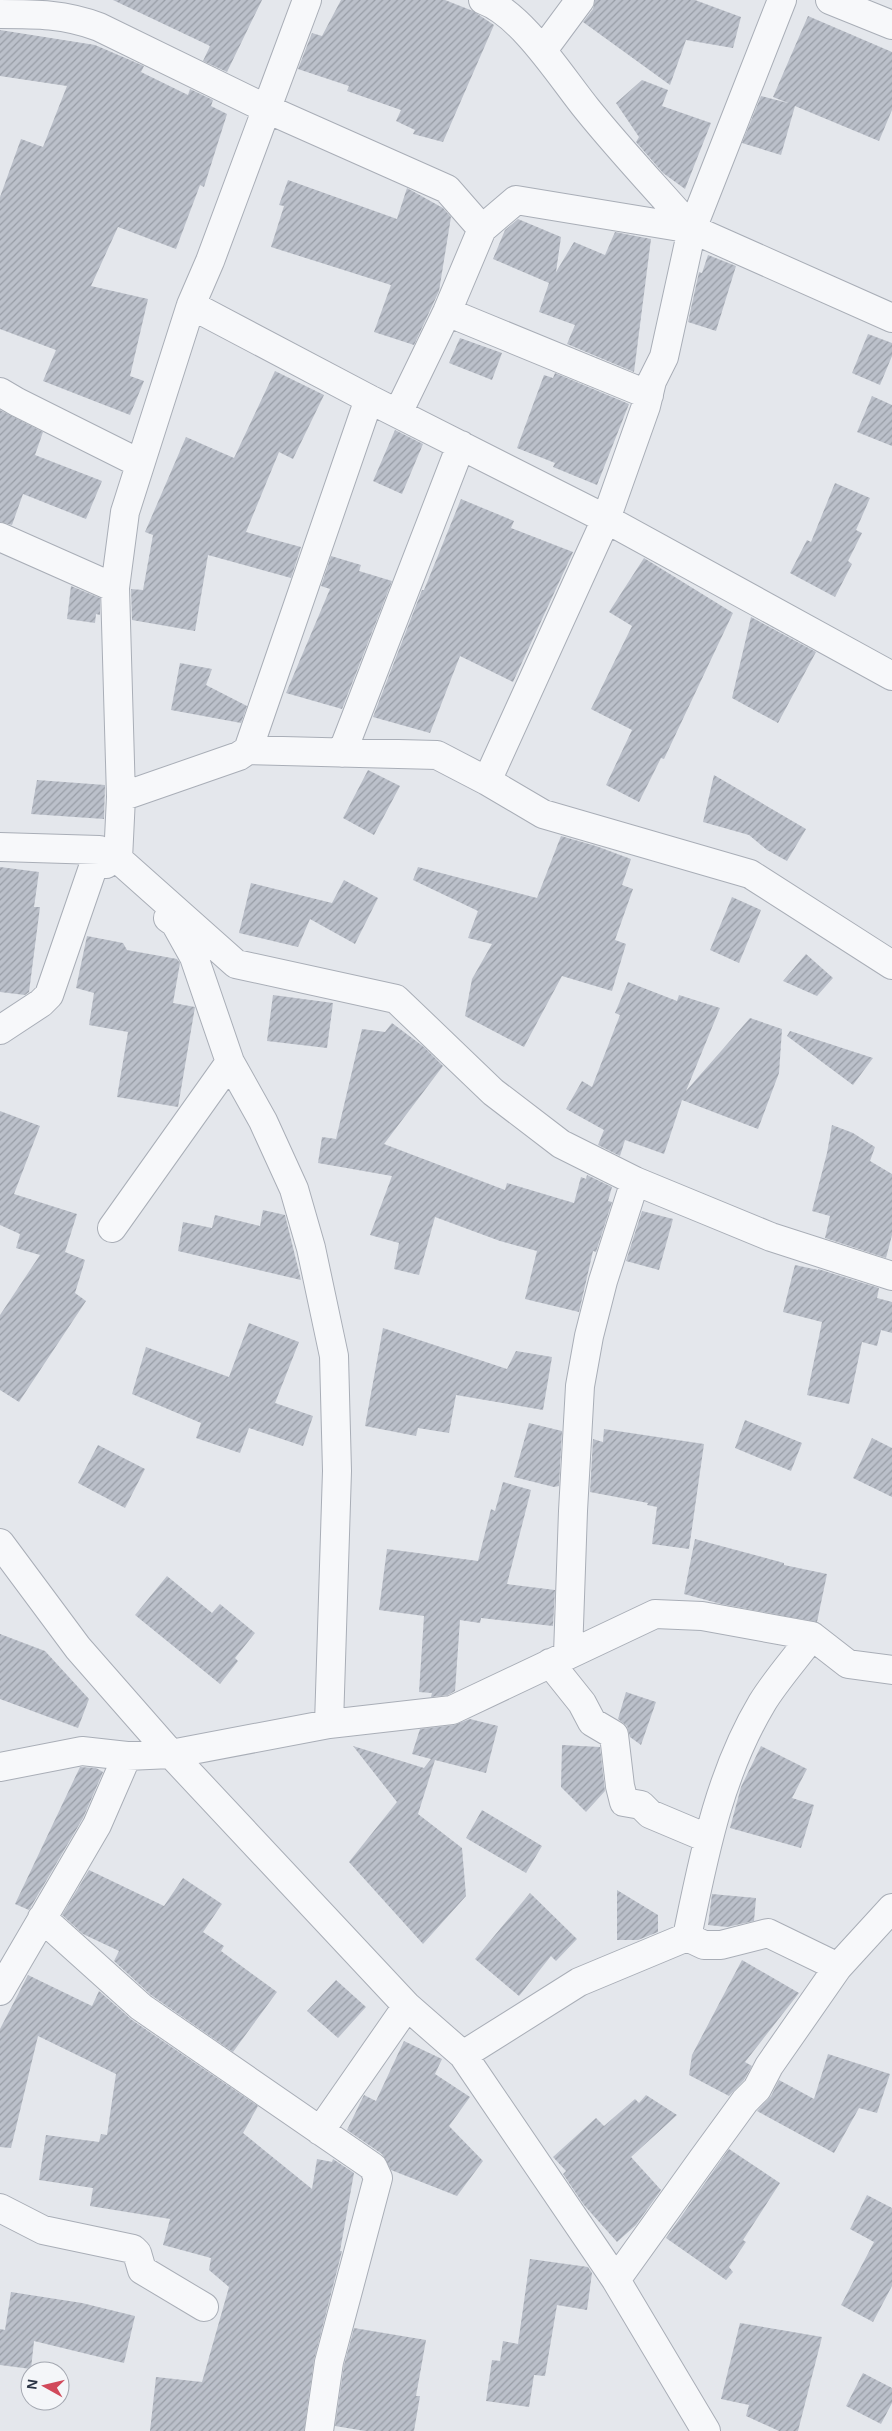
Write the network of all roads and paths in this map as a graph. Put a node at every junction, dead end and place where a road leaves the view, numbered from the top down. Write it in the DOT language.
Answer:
graph roads {
  1 [pos="307,0"];
  2 [pos="483,0"];
  3 [pos="580,0"];
  4 [pos="782,0"];
  5 [pos="830,0"];
  6 [pos="0,14"];
  7 [pos="892,24"];
  8 [pos="543,50"];
  9 [pos="266,109"];
  10 [pos="692,229"];
  11 [pos="482,230"];
  12 [pos="191,305"];
  13 [pos="447,312"];
  14 [pos="892,318"];
  15 [pos="0,392"];
  16 [pos="649,395"];
  17 [pos="369,399"];
  18 [pos="398,413"];
  19 [pos="461,445"];
  20 [pos="139,463"];
  21 [pos="606,519"];
  22 [pos="0,537"];
  23 [pos="115,588"];
  24 [pos="892,676"];
  25 [pos="248,750"];
  26 [pos="342,752"];
  27 [pos="487,781"];
  28 [pos="121,797"];
  29 [pos="0,847"];
  30 [pos="110,862"];
  31 [pos="892,965"];
  32 [pos="0,1030"];
  33 [pos="230,1062"];
  34 [pos="635,1181"];
  35 [pos="112,1228"];
  36 [pos="892,1276"];
  37 [pos="0,1543"];
  38 [pos="812,1636"];
  39 [pos="559,1658"];
  40 [pos="892,1670"];
  41 [pos="329,1724"];
  42 [pos="171,1754"];
  43 [pos="126,1756"];
  44 [pos="0,1767"];
  45 [pos="707,1838"];
  46 [pos="892,1908"];
  47 [pos="42,1918"];
  48 [pos="687,1937"];
  49 [pos="838,1967"];
  50 [pos="0,1991"];
  51 [pos="407,2006"];
  52 [pos="463,2055"];
  53 [pos="320,2131"];
  54 [pos="0,2208"];
  55 [pos="616,2280"];
  56 [pos="204,2308"];
  57 [pos="319,2431"];
  58 [pos="706,2431"];
  1 -- 9 [label="street"];
  2 -- 8 [label="street"];
  3 -- 8 [label="street"];
  4 -- 10 [label="street"];
  5 -- 7 [label="street"];
  6 -- 9 [label="street"];
  8 -- 10 [label="street"];
  9 -- 11 [label="street"];
  9 -- 12 [label="street"];
  10 -- 11 [label="street"];
  10 -- 14 [label="street"];
  10 -- 16 [label="street"];
  11 -- 13 [label="street"];
  12 -- 17 [label="street"];
  12 -- 20 [label="street"];
  13 -- 16 [label="street"];
  13 -- 18 [label="street"];
  15 -- 20 [label="street"];
  16 -- 21 [label="street"];
  17 -- 18 [label="street"];
  17 -- 25 [label="street"];
  18 -- 19 [label="street"];
  19 -- 21 [label="street"];
  19 -- 26 [label="street"];
  20 -- 23 [label="street"];
  21 -- 24 [label="street"];
  21 -- 27 [label="street"];
  22 -- 23 [label="street"];
  23 -- 28 [label="street"];
  25 -- 26 [label="street"];
  25 -- 28 [label="street"];
  26 -- 27 [label="street"];
  27 -- 31 [label="street"];
  28 -- 30 [label="street"];
  29 -- 30 [label="street"];
  30 -- 32 [label="street"];
  30 -- 33 [label="street"];
  30 -- 34 [label="street"];
  33 -- 35 [label="street"];
  33 -- 41 [label="street"];
  34 -- 36 [label="street"];
  34 -- 39 [label="street"];
  37 -- 42 [label="street"];
  38 -- 39 [label="street"];
  38 -- 40 [label="street"];
  38 -- 45 [label="street"];
  39 -- 41 [label="street"];
  39 -- 45 [label="street"];
  41 -- 42 [label="street"];
  42 -- 43 [label="street"];
  42 -- 51 [label="street"];
  43 -- 44 [label="street"];
  43 -- 47 [label="street"];
  45 -- 48 [label="street"];
  46 -- 49 [label="street"];
  47 -- 50 [label="street"];
  47 -- 53 [label="street"];
  48 -- 49 [label="street"];
  48 -- 52 [label="street"];
  49 -- 55 [label="street"];
  51 -- 52 [label="street"];
  51 -- 53 [label="street"];
  52 -- 55 [label="street"];
  53 -- 57 [label="street"];
  54 -- 56 [label="street"];
  55 -- 58 [label="street"];
}
